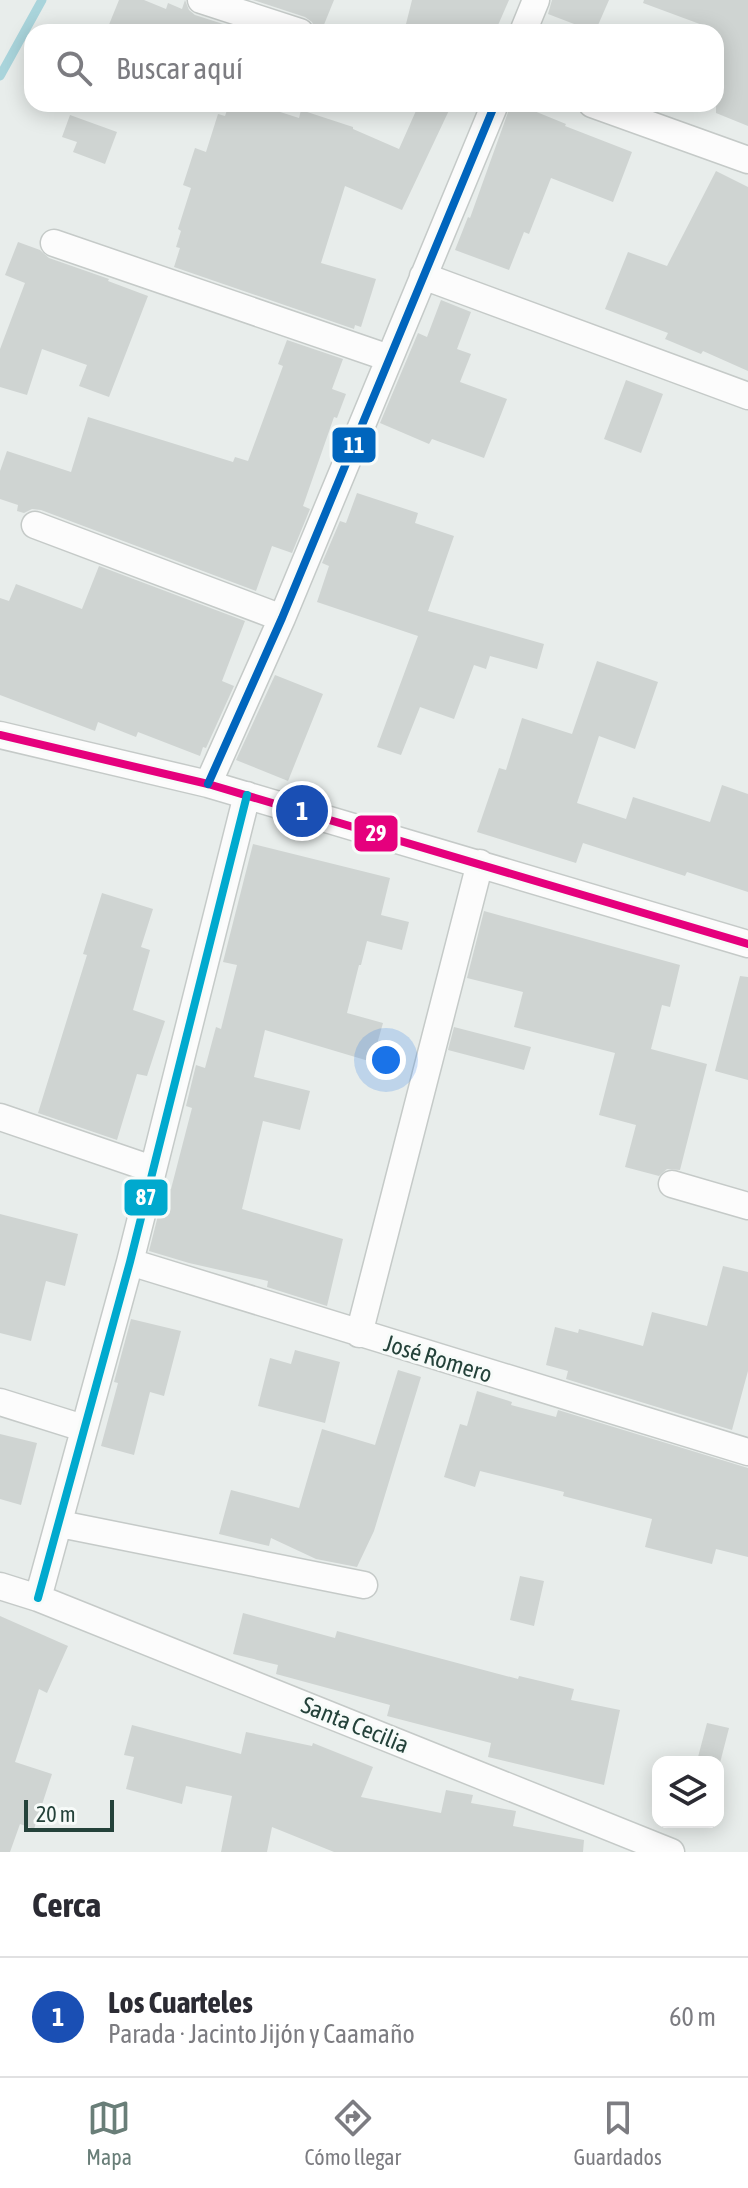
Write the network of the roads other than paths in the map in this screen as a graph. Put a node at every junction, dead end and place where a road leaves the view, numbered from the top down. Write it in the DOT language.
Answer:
graph roads {
  1 [pos="201,0"];
  2 [pos="536,0"];
  3 [pos="275,24"];
  4 [pos="526,24"];
  5 [pos="492,112"];
  6 [pos="614,112"];
  7 [pos="748,160"];
  8 [pos="54,243"];
  9 [pos="423,276"];
  10 [pos="389,358"];
  11 [pos="748,396"];
  12 [pos="35,525"];
  13 [pos="282,618"];
  14 [pos="0,735"];
  15 [pos="208,784"];
  16 [pos="247,795"];
  17 [pos="480,863"];
  18 [pos="748,944"];
  19 [pos="0,1117"];
  20 [pos="152,1169"];
  21 [pos="672,1184"];
  22 [pos="748,1206"];
  23 [pos="130,1262"];
  24 [pos="359,1334"];
  25 [pos="0,1402"];
  26 [pos="83,1428"];
  27 [pos="748,1452"];
  28 [pos="60,1524"];
  29 [pos="364,1585"];
  30 [pos="0,1586"];
  31 [pos="38,1598"];
  32 [pos="671,1852"];
  1 -- 3 [label="street"];
  2 -- 4 [label="street"];
  5 -- 9 [label="street"];
  6 -- 7 [label="street"];
  8 -- 10 [label="street"];
  9 -- 10 [label="street"];
  9 -- 11 [label="street"];
  10 -- 13 [label="street"];
  12 -- 13 [label="street"];
  13 -- 15 [label="street"];
  14 -- 15 [label="street"];
  15 -- 16 [label="street"];
  16 -- 17 [label="street"];
  16 -- 20 [label="street"];
  17 -- 18 [label="street"];
  17 -- 24 [label="street"];
  19 -- 20 [label="street"];
  20 -- 23 [label="street"];
  21 -- 22 [label="street"];
  23 -- 24 [label="street, José Romero"];
  23 -- 26 [label="street"];
  24 -- 27 [label="street, José Romero"];
  25 -- 26 [label="street"];
  26 -- 28 [label="street"];
  28 -- 29 [label="street"];
  28 -- 31 [label="street"];
  30 -- 31 [label="street, Santa Cecilia"];
  31 -- 32 [label="street, Santa Cecilia"];
}
